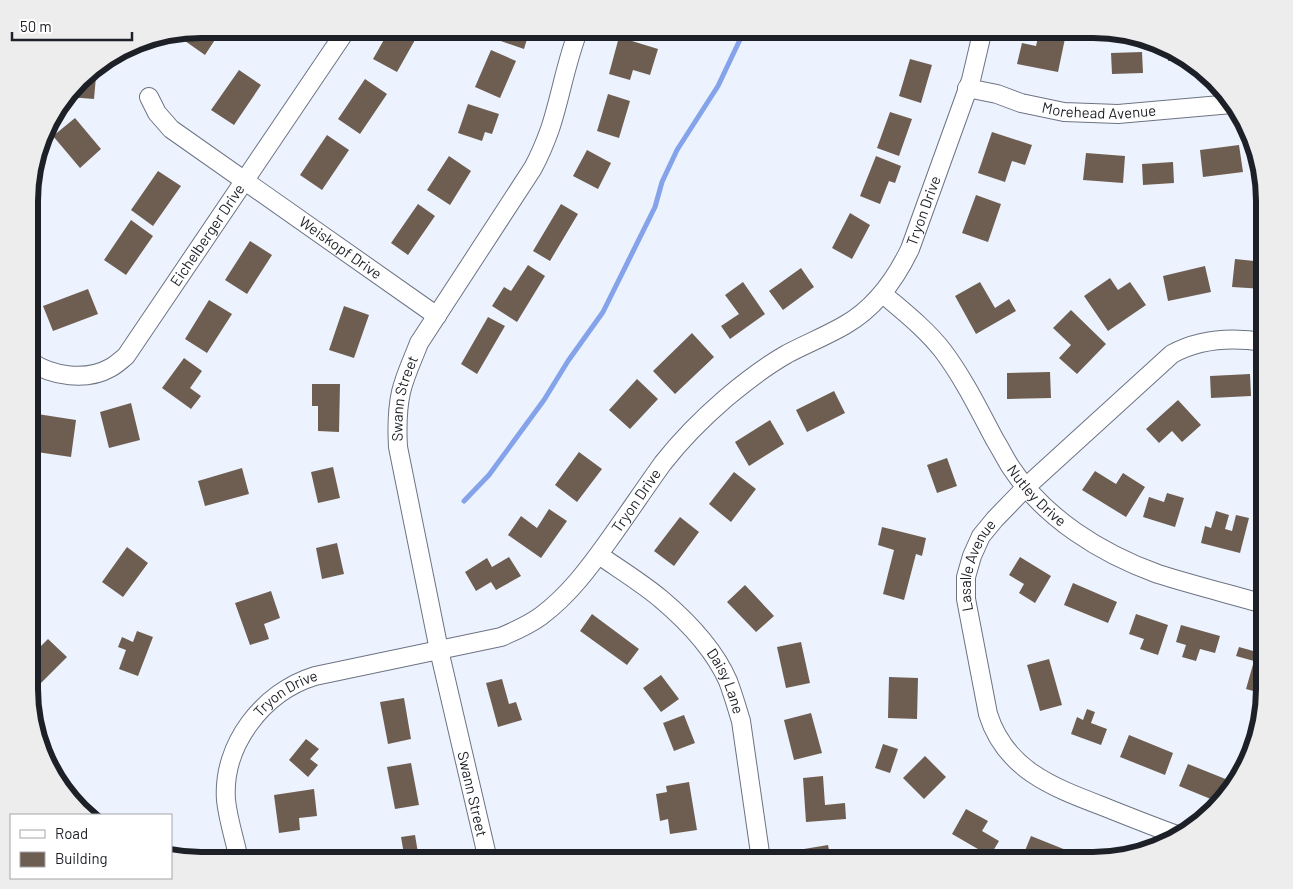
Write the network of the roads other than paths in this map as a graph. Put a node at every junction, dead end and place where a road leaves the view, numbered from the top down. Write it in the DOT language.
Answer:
graph roads {
  1 [pos="341,38"];
  2 [pos="575,38"];
  3 [pos="981,38"];
  4 [pos="967,88"];
  5 [pos="149,97"];
  6 [pos="1224,105"];
  7 [pos="244,180"];
  8 [pos="883,294"];
  9 [pos="437,316"];
  10 [pos="1255,341"];
  11 [pos="38,366"];
  12 [pos="1026,487"];
  13 [pos="599,555"];
  14 [pos="1255,601"];
  15 [pos="439,650"];
  16 [pos="1170,832"];
  17 [pos="237,851"];
  18 [pos="486,851"];
  19 [pos="761,852"];
  1 -- 7 [label="street, Eichelberger Drive"];
  2 -- 9 [label="street, Swann Street"];
  3 -- 4 [label="street, Tryon Drive"];
  4 -- 6 [label="street, Morehead Avenue"];
  4 -- 8 [label="street, Tryon Drive"];
  5 -- 7 [label="street, Weiskopf Drive"];
  7 -- 9 [label="street, Weiskopf Drive"];
  7 -- 11 [label="street, Eichelberger Drive"];
  8 -- 12 [label="street, Nutley Drive"];
  8 -- 13 [label="street, Tryon Drive"];
  9 -- 15 [label="street, Swann Street"];
  10 -- 12 [label="street, Lasalle Avenue"];
  12 -- 14 [label="street, Nutley Drive"];
  12 -- 16 [label="street, Lasalle Avenue"];
  13 -- 15 [label="street, Tryon Drive"];
  13 -- 19 [label="street, Daisy Lane"];
  15 -- 17 [label="street, Tryon Drive"];
  15 -- 18 [label="street, Swann Street"];
}
